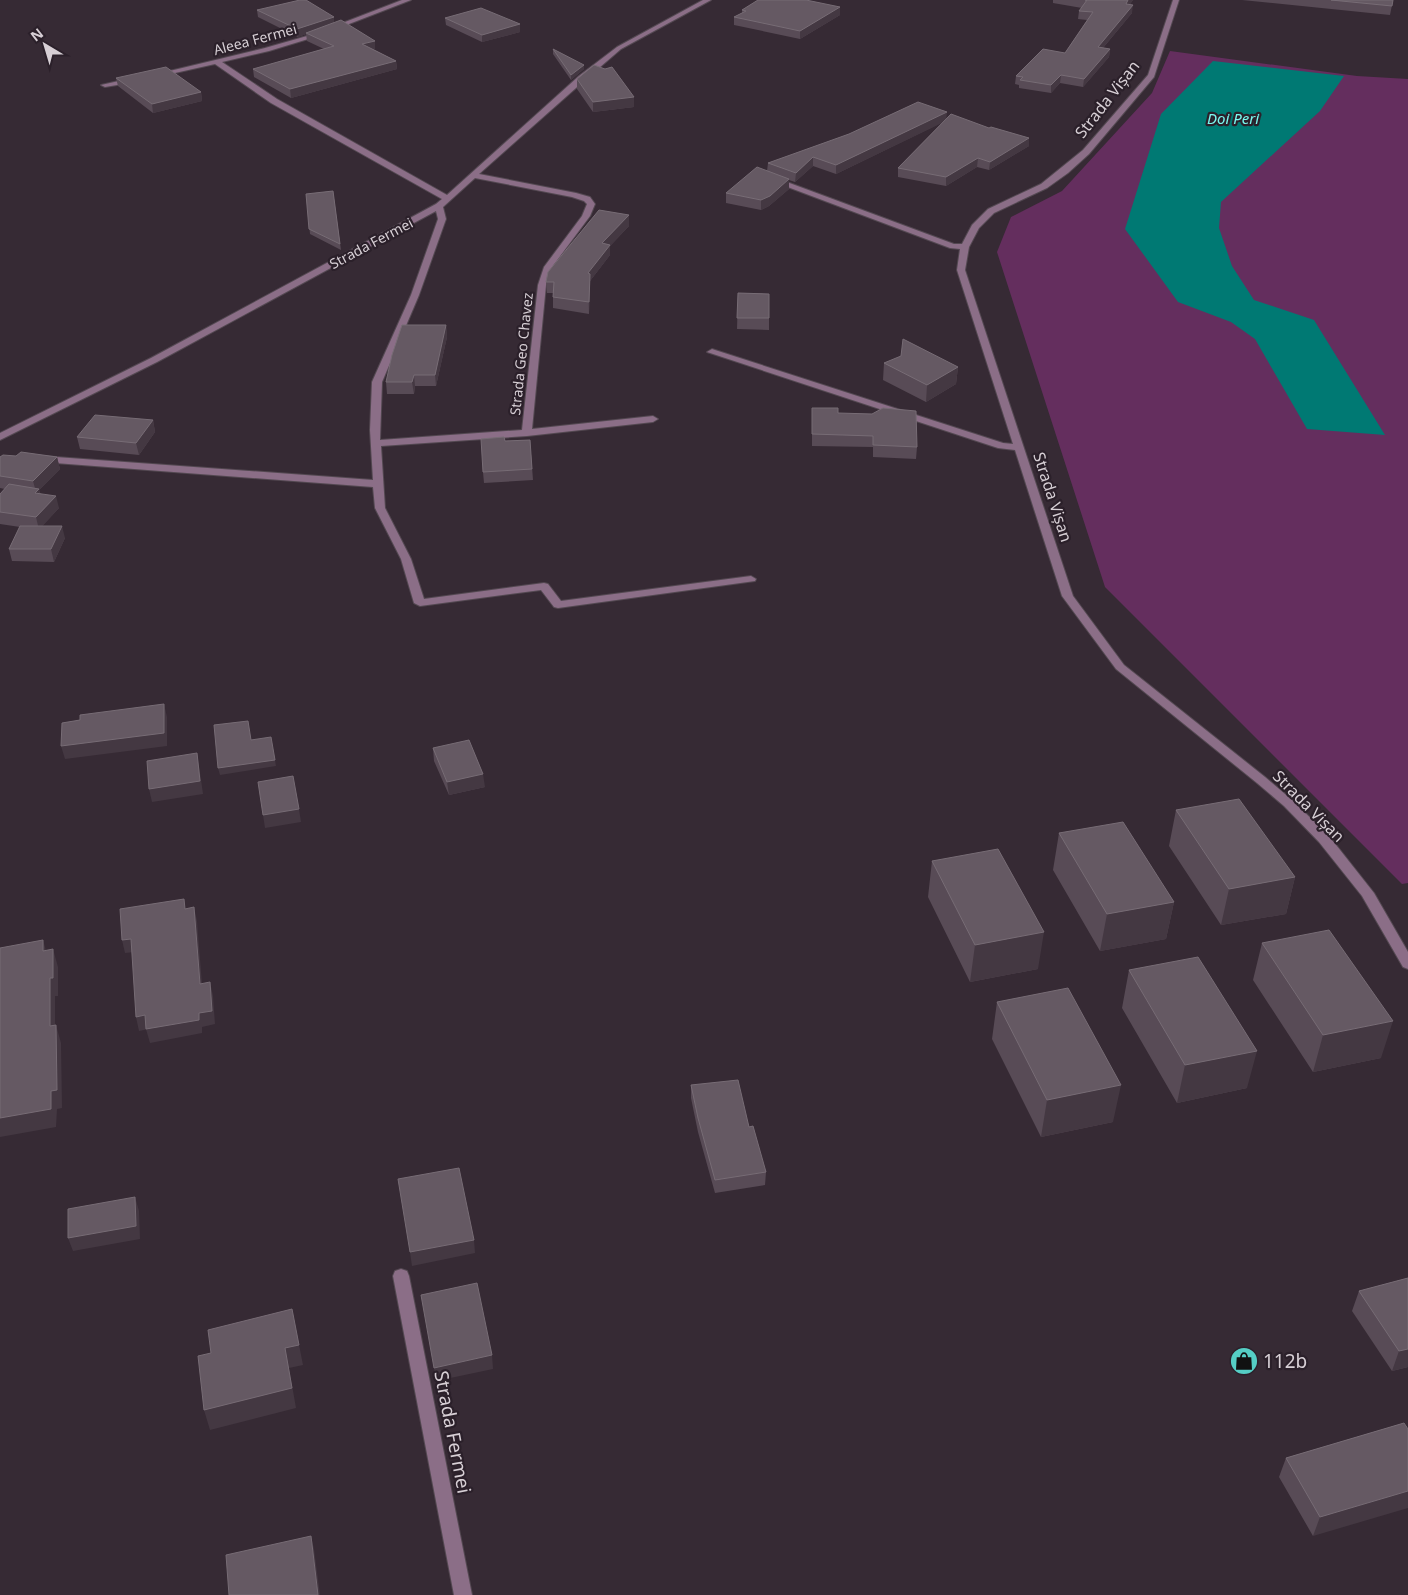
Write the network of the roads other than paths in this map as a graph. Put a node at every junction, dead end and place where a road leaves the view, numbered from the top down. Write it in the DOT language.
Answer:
graph roads {
  1 [pos="408,0"];
  2 [pos="708,0"];
  3 [pos="1176,0"];
  4 [pos="219,63"];
  5 [pos="152,76"];
  6 [pos="142,78"];
  7 [pos="105,85"];
  8 [pos="762,175"];
  9 [pos="475,176"];
  10 [pos="448,199"];
  11 [pos="439,206"];
  12 [pos="965,247"];
  13 [pos="712,352"];
  14 [pos="653,419"];
  15 [pos="527,433"];
  16 [pos="0,437"];
  17 [pos="376,444"];
  18 [pos="1020,447"];
  19 [pos="30,458"];
  20 [pos="378,483"];
  21 [pos="751,579"];
  22 [pos="1408,964"];
  23 [pos="401,1276"];
  24 [pos="463,1595"];
  1 -- 4 [label="street, Aleea Fermei"];
  2 -- 9 [label="street, Strada Fermei"];
  3 -- 12 [label="street, Strada Vișan"];
  4 -- 5 [label="street, Aleea Fermei"];
  4 -- 10 [label="street, Aleea Fermei"];
  6 -- 7 [label="street"];
  8 -- 12 [label="street"];
  9 -- 10 [label="street, Strada Fermei"];
  9 -- 15 [label="street, Strada Geo Chavez"];
  10 -- 11 [label="street, Strada Fermei"];
  11 -- 16 [label="street, Strada Fermei"];
  11 -- 17 [label="street"];
  12 -- 18 [label="street, Strada Vișan"];
  13 -- 18 [label="street"];
  14 -- 15 [label="street, Strada Geo Chavez"];
  15 -- 17 [label="street, Strada Geo Chavez"];
  17 -- 20 [label="street"];
  18 -- 22 [label="street, Strada Vișan"];
  19 -- 20 [label="street"];
  20 -- 21 [label="street"];
  23 -- 24 [label="street, Strada Fermei"];
}
